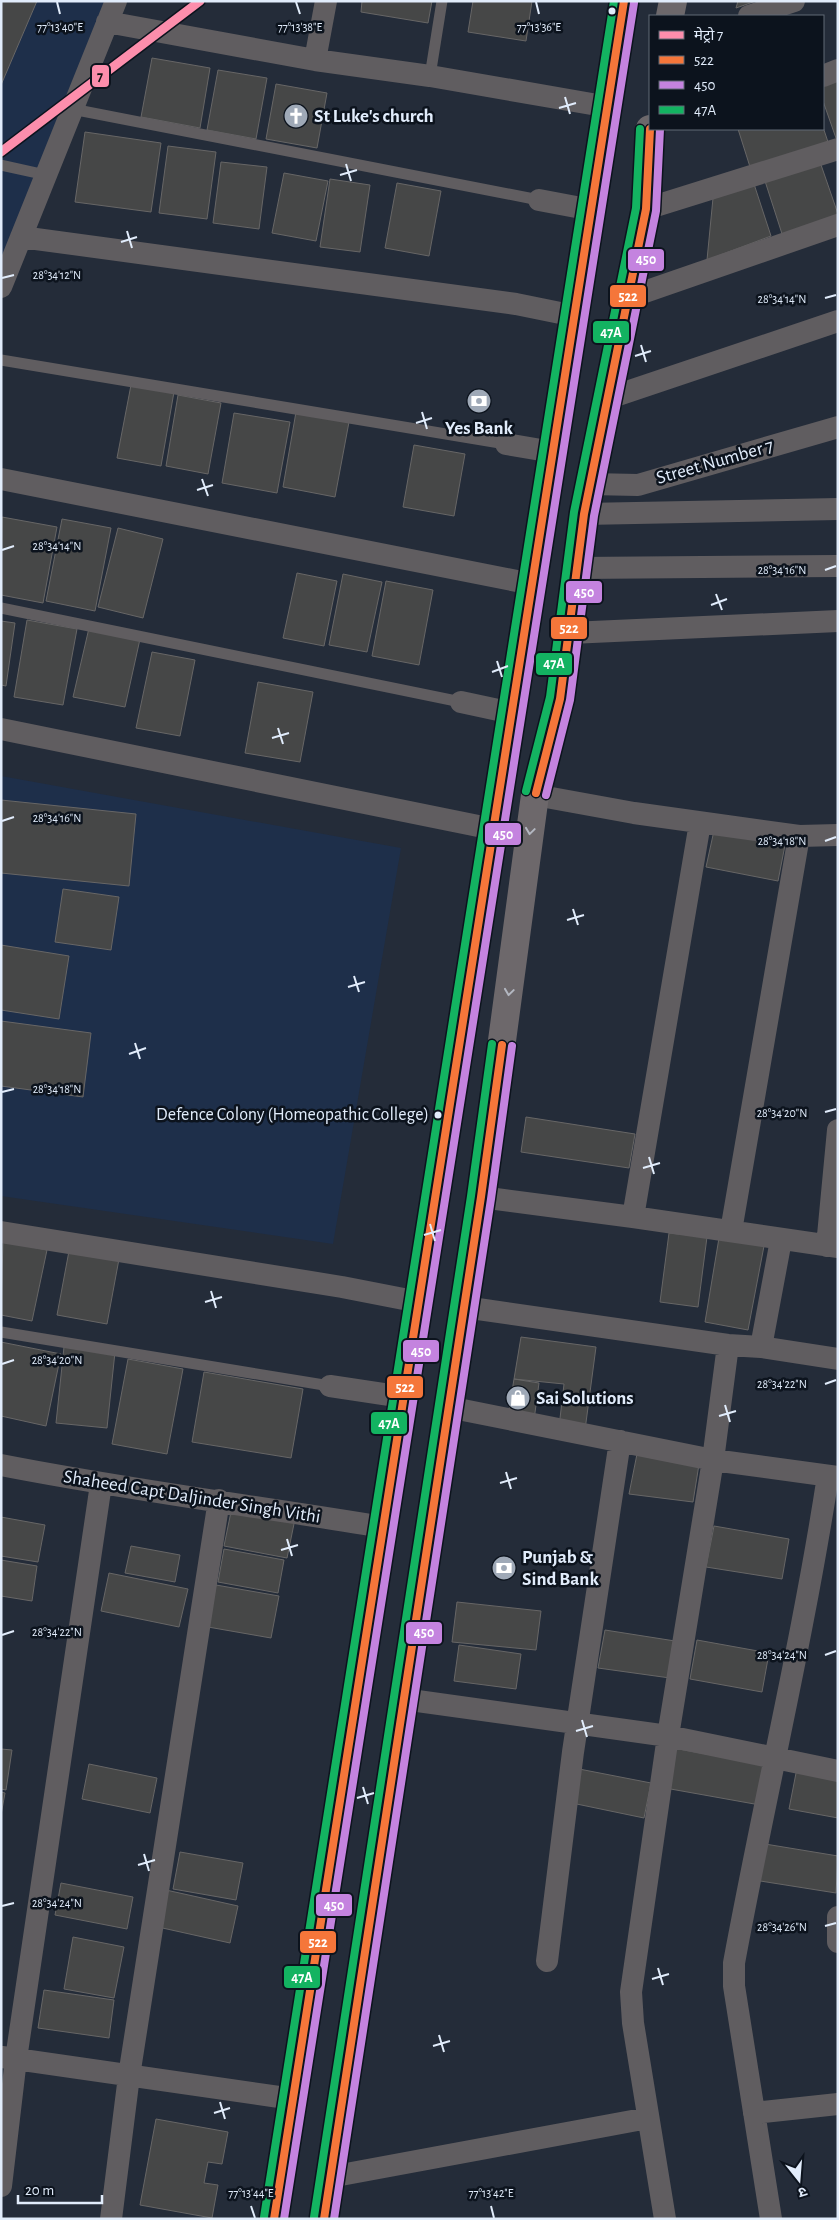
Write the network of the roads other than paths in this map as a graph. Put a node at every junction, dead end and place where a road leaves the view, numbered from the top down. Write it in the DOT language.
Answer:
graph roads {
  1 [pos="116,1"];
  2 [pos="326,1"];
  3 [pos="442,1"];
  4 [pos="624,1"];
  5 [pos="672,1"];
  6 [pos="794,1"];
  7 [pos="670,15"];
  8 [pos="753,15"];
  9 [pos="107,22"];
  10 [pos="315,60"];
  11 [pos="838,70"];
  12 [pos="430,76"];
  13 [pos="824,76"];
  14 [pos="608,107"];
  15 [pos="72,110"];
  16 [pos="656,131"];
  17 [pos="838,149"];
  18 [pos="1,165"];
  19 [pos="46,175"];
  20 [pos="539,200"];
  21 [pos="592,210"];
  22 [pos="646,210"];
  23 [pos="838,225"];
  24 [pos="21,237"];
  25 [pos="1,287"];
  26 [pos="630,297"];
  27 [pos="575,316"];
  28 [pos="838,321"];
  29 [pos="1,360"];
  30 [pos="609,398"];
  31 [pos="838,427"];
  32 [pos="506,444"];
  33 [pos="554,452"];
  34 [pos="1,479"];
  35 [pos="590,484"];
  36 [pos="838,509"];
  37 [pos="584,514"];
  38 [pos="838,566"];
  39 [pos="578,568"];
  40 [pos="532,584"];
  41 [pos="1,608"];
  42 [pos="838,620"];
  43 [pos="570,633"];
  44 [pos="461,702"];
  45 [pos="512,713"];
  46 [pos="1,730"];
  47 [pos="535,795"];
  48 [pos="700,823"];
  49 [pos="493,829"];
  50 [pos="838,835"];
  51 [pos="799,836"];
  52 [pos="837,1137"];
  53 [pos="481,1197"];
  54 [pos="633,1217"];
  55 [pos="731,1231"];
  56 [pos="1,1232"];
  57 [pos="780,1240"];
  58 [pos="832,1247"];
  59 [pos="419,1302"];
  60 [pos="464,1307"];
  61 [pos="1,1332"];
  62 [pos="728,1345"];
  63 [pos="761,1347"];
  64 [pos="838,1360"];
  65 [pos="330,1386"];
  66 [pos="403,1397"];
  67 [pos="448,1407"];
  68 [pos="620,1441"];
  69 [pos="713,1460"];
  70 [pos="1,1465"];
  71 [pos="833,1476"];
  72 [pos="101,1484"];
  73 [pos="220,1500"];
  74 [pos="383,1527"];
  75 [pos="828,1535"];
  76 [pos="403,1699"];
  77 [pos="578,1724"];
  78 [pos="668,1736"];
  79 [pos="776,1758"];
  80 [pos="838,1771"];
  81 [pos="838,1917"];
  82 [pos="838,1942"];
  83 [pos="547,1961"];
  84 [pos="9,2058"];
  85 [pos="129,2076"];
  86 [pos="293,2099"];
  87 [pos="838,2104"];
  88 [pos="754,2113"];
  89 [pos="648,2118"];
  90 [pos="330,2177"];
  91 [pos="1,2186"];
  92 [pos="111,2219"];
  93 [pos="274,2219"];
  94 [pos="324,2219"];
  95 [pos="665,2219"];
  96 [pos="771,2219"];
  1 -- 9 [label="street"];
  2 -- 10 [label="street"];
  3 -- 12 [label="lane"];
  4 -- 14 [label="main road"];
  5 -- 7 [label="main road"];
  6 -- 8 [label="street"];
  9 -- 10 [label="street"];
  9 -- 15 [label="street"];
  10 -- 12 [label="street"];
  11 -- 13 [label="street"];
  12 -- 14 [label="street"];
  14 -- 21 [label="main road"];
  15 -- 19 [label="street"];
  15 -- 20 [label="lane"];
  16 -- 22 [label="main road"];
  17 -- 22 [label="street"];
  18 -- 19 [label="lane"];
  19 -- 24 [label="street"];
  20 -- 21 [label="street"];
  21 -- 27 [label="main road"];
  22 -- 26 [label="main road"];
  23 -- 26 [label="street"];
  24 -- 25 [label="street"];
  24 -- 27 [label="street"];
  26 -- 30 [label="main road"];
  27 -- 33 [label="main road"];
  28 -- 30 [label="street"];
  29 -- 32 [label="lane"];
  30 -- 35 [label="main road"];
  31 -- 35 [label="street, Street Number 7"];
  32 -- 33 [label="street"];
  33 -- 40 [label="main road"];
  34 -- 40 [label="street"];
  35 -- 37 [label="main road"];
  36 -- 37 [label="street"];
  37 -- 39 [label="main road"];
  38 -- 39 [label="street"];
  39 -- 43 [label="main road"];
  40 -- 45 [label="main road"];
  41 -- 44 [label="lane"];
  42 -- 43 [label="street"];
  43 -- 47 [label="main road"];
  44 -- 45 [label="street"];
  45 -- 49 [label="main road"];
  46 -- 49 [label="street"];
  47 -- 48 [label="street"];
  47 -- 53 [label="main road, one-way"];
  48 -- 51 [label="street"];
  48 -- 54 [label="street"];
  49 -- 59 [label="main road"];
  50 -- 51 [label="street"];
  51 -- 55 [label="street"];
  52 -- 58 [label="street"];
  53 -- 54 [label="street"];
  53 -- 60 [label="main road"];
  54 -- 55 [label="street"];
  55 -- 57 [label="street"];
  56 -- 59 [label="street"];
  57 -- 58 [label="street"];
  57 -- 63 [label="street"];
  59 -- 66 [label="main road"];
  60 -- 62 [label="street"];
  60 -- 67 [label="main road"];
  61 -- 65 [label="lane"];
  62 -- 63 [label="street"];
  62 -- 69 [label="street"];
  63 -- 64 [label="street"];
  65 -- 66 [label="street"];
  66 -- 74 [label="main road"];
  67 -- 68 [label="street"];
  67 -- 76 [label="main road"];
  68 -- 69 [label="street"];
  68 -- 77 [label="street"];
  69 -- 71 [label="street"];
  69 -- 78 [label="street"];
  70 -- 72 [label="street, Shaheed Capt Daljinder Singh Vithi"];
  71 -- 75 [label="street"];
  72 -- 73 [label="street, Shaheed Capt Daljinder Singh Vithi"];
  72 -- 84 [label="street"];
  73 -- 74 [label="street, Shaheed Capt Daljinder Singh Vithi"];
  73 -- 85 [label="street"];
  74 -- 86 [label="main road"];
  75 -- 79 [label="street"];
  76 -- 77 [label="street"];
  76 -- 90 [label="main road"];
  77 -- 78 [label="street"];
  77 -- 83 [label="street"];
  78 -- 79 [label="street"];
  78 -- 89 [label="street"];
  79 -- 80 [label="street"];
  79 -- 88 [label="street"];
  81 -- 82 [label="street"];
  84 -- 85 [label="street"];
  84 -- 91 [label="street"];
  85 -- 86 [label="street"];
  85 -- 92 [label="street"];
  86 -- 93 [label="main road"];
  87 -- 88 [label="street"];
  88 -- 96 [label="street"];
  89 -- 90 [label="street"];
  89 -- 95 [label="street"];
  90 -- 94 [label="main road"];
}
